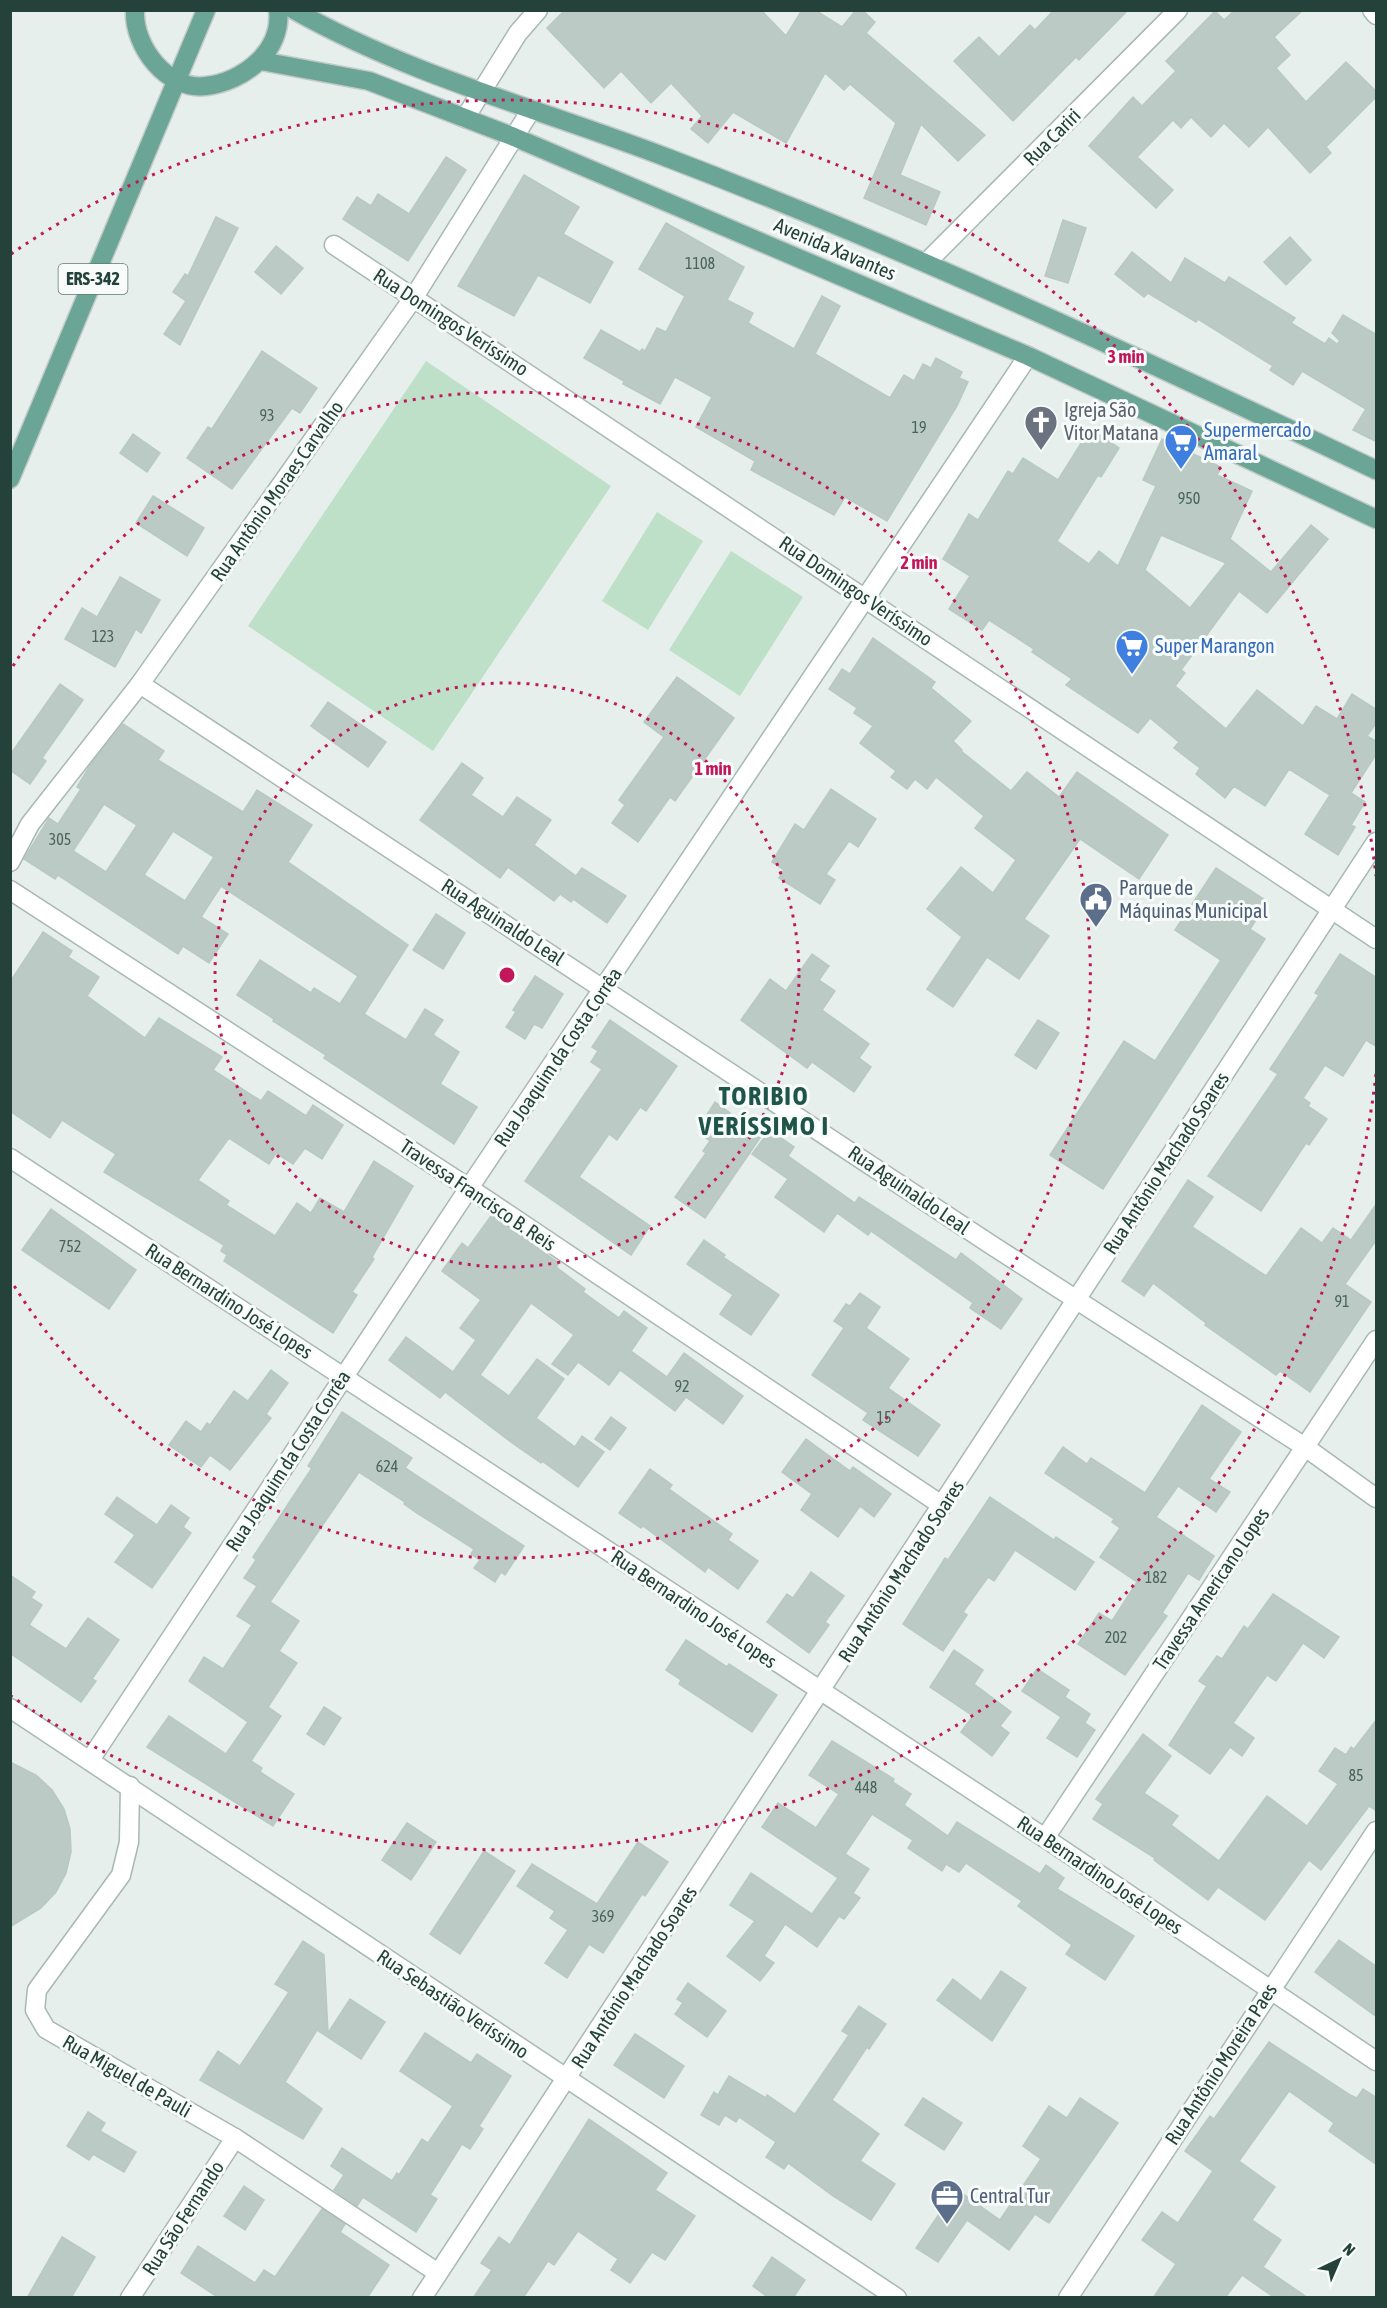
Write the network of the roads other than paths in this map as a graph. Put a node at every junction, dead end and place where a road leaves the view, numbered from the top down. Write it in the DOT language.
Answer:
graph roads {
  1 [pos="135,10"];
  2 [pos="206,10"];
  3 [pos="278,10"];
  4 [pos="294,10"];
  5 [pos="538,10"];
  6 [pos="1178,10"];
  7 [pos="1372,10"];
  8 [pos="1377,15"];
  9 [pos="261,61"];
  10 [pos="176,80"];
  11 [pos="480,90"];
  12 [pos="531,110"];
  13 [pos="465,118"];
  14 [pos="514,137"];
  15 [pos="334,245"];
  16 [pos="926,263"];
  17 [pos="414,297"];
  18 [pos="1028,356"];
  19 [pos="1377,470"];
  20 [pos="10,479"];
  21 [pos="1377,519"];
  22 [pos="867,598"];
  23 [pos="140,684"];
  24 [pos="1377,842"];
  25 [pos="10,862"];
  26 [pos="10,890"];
  27 [pos="1333,911"];
  28 [pos="1377,939"];
  29 [pos="605,988"];
  30 [pos="10,1158"];
  31 [pos="469,1188"];
  32 [pos="1076,1299"];
  33 [pos="1377,1340"];
  34 [pos="344,1376"];
  35 [pos="1305,1447"];
  36 [pos="1377,1498"];
  37 [pos="943,1506"];
  38 [pos="821,1693"];
  39 [pos="10,1708"];
  40 [pos="90,1760"];
  41 [pos="130,1786"];
  42 [pos="1377,1831"];
  43 [pos="1045,1838"];
  44 [pos="1271,1989"];
  45 [pos="1377,2061"];
  46 [pos="567,2080"];
  47 [pos="235,2138"];
  48 [pos="438,2273"];
  49 [pos="130,2298"];
  50 [pos="422,2298"];
  51 [pos="897,2298"];
  52 [pos="1068,2298"];
  1 -- 10 [label="main road"];
  2 -- 10 [label="main road, ERS-342"];
  3 -- 9 [label="main road"];
  4 -- 11 [label="main road, Avenida Xavantes"];
  5 -- 11 [label="street"];
  6 -- 16 [label="street, Rua Cariri"];
  7 -- 8 [label="street"];
  9 -- 10 [label="main road"];
  9 -- 13 [label="main road, Avenida Xavantes"];
  10 -- 20 [label="main road, ERS-342"];
  11 -- 12 [label="main road, Avenida Xavantes"];
  11 -- 13 [label="street"];
  12 -- 14 [label="street, Rua Antônio Moraes Carvalho"];
  12 -- 16 [label="main road, Avenida Xavantes"];
  13 -- 14 [label="main road, Avenida Xavantes"];
  14 -- 17 [label="street, Rua Antônio Moraes Carvalho"];
  14 -- 18 [label="main road, Avenida Xavantes"];
  15 -- 17 [label="street, Rua Domingos Veríssimo"];
  16 -- 19 [label="main road, Avenida Xavantes"];
  17 -- 22 [label="street, Rua Domingos Veríssimo"];
  17 -- 23 [label="street, Rua Antônio Moraes Carvalho"];
  18 -- 21 [label="main road, Avenida Xavantes"];
  18 -- 22 [label="street, Rua Joaquim da Costa Corrêa"];
  22 -- 27 [label="street, Rua Domingos Veríssimo"];
  22 -- 29 [label="street, Rua Joaquim da Costa Corrêa"];
  23 -- 25 [label="street, Rua Antônio Moraes Carvalho"];
  23 -- 29 [label="street, Rua Aguinaldo Leal"];
  24 -- 27 [label="street, Rua Antônio Machado Soares"];
  26 -- 31 [label="street, Travessa Francisco B. Reis"];
  27 -- 28 [label="street, Rua Domingos Veríssimo"];
  27 -- 32 [label="street, Rua Antônio Machado Soares"];
  29 -- 31 [label="street, Rua Joaquim da Costa Corrêa"];
  29 -- 32 [label="street, Rua Aguinaldo Leal"];
  30 -- 34 [label="street, Rua Bernardino José Lopes"];
  31 -- 34 [label="street, Rua Joaquim da Costa Corrêa"];
  31 -- 37 [label="street, Travessa Francisco B. Reis"];
  32 -- 35 [label="street, Rua Aguinaldo Leal"];
  32 -- 37 [label="street, Rua Antônio Machado Soares"];
  33 -- 35 [label="street, Travessa Americano Lopes"];
  34 -- 38 [label="street, Rua Bernardino José Lopes"];
  34 -- 40 [label="street, Rua Joaquim da Costa Corrêa"];
  35 -- 36 [label="street, Rua Aguinaldo Leal"];
  35 -- 43 [label="street, Travessa Americano Lopes"];
  37 -- 38 [label="street, Rua Antônio Machado Soares"];
  38 -- 43 [label="street, Rua Bernardino José Lopes"];
  38 -- 46 [label="street, Rua Antônio Machado Soares"];
  39 -- 40 [label="street, Rua Sebastião Veríssimo"];
  40 -- 41 [label="street, Rua Sebastião Veríssimo"];
  41 -- 46 [label="street, Rua Sebastião Veríssimo"];
  41 -- 47 [label="street, Rua Miguel de Pauli"];
  42 -- 44 [label="street, Rua Antônio Moreira Paes"];
  43 -- 44 [label="street, Rua Bernardino José Lopes"];
  44 -- 45 [label="street, Rua Bernardino José Lopes"];
  44 -- 52 [label="street, Rua Antônio Moreira Paes"];
  46 -- 48 [label="street, Rua Antônio Machado Soares"];
  46 -- 51 [label="street, Rua Sebastião Veríssimo"];
  47 -- 48 [label="street, Rua Miguel de Pauli"];
  47 -- 49 [label="street, Rua São Fernando"];
  48 -- 50 [label="street, Rua Antônio Machado Soares"];
}
